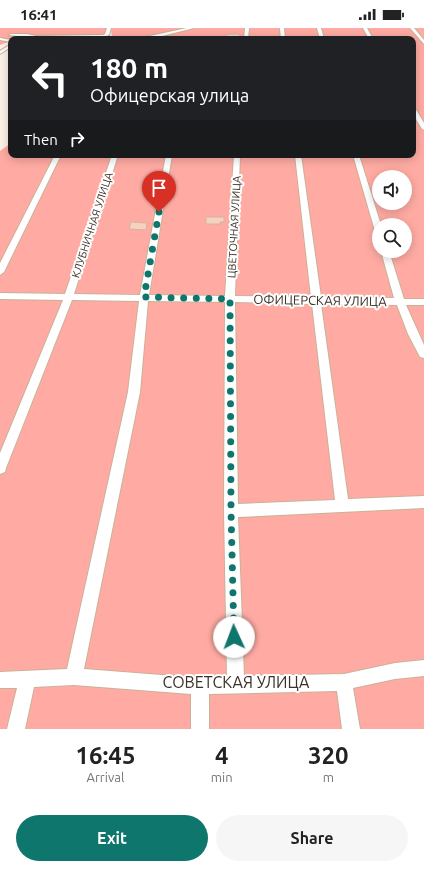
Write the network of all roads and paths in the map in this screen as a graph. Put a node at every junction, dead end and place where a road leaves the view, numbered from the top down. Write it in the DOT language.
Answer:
graph roads {
  1 [pos="29,28"];
  2 [pos="109,28"];
  3 [pos="189,28"];
  4 [pos="412,28"];
  5 [pos="17,30"];
  6 [pos="191,34"];
  7 [pos="27,35"];
  8 [pos="13,36"];
  9 [pos="22,36"];
  10 [pos="32,36"];
  11 [pos="46,36"];
  12 [pos="160,36"];
  13 [pos="424,43"];
  14 [pos="416,114"];
  15 [pos="424,128"];
  16 [pos="57,158"];
  17 [pos="114,158"];
  18 [pos="167,158"];
  19 [pos="237,158"];
  20 [pos="298,158"];
  21 [pos="357,158"];
  22 [pos="375,218"];
  23 [pos="387,258"];
  24 [pos="0,272"];
  25 [pos="0,296"];
  26 [pos="69,296"];
  27 [pos="144,297"];
  28 [pos="230,299"];
  29 [pos="317,299"];
  30 [pos="400,301"];
  31 [pos="424,302"];
  32 [pos="424,354"];
  33 [pos="0,468"];
  34 [pos="424,502"];
  35 [pos="342,505"];
  36 [pos="231,511"];
  37 [pos="424,668"];
  38 [pos="74,677"];
  39 [pos="0,680"];
  40 [pos="27,680"];
  41 [pos="344,682"];
  42 [pos="236,684"];
  43 [pos="200,686"];
  44 [pos="16,729"];
  45 [pos="200,729"];
  46 [pos="351,729"];
  1 -- 7 [label="street"];
  2 -- 11 [label="street"];
  3 -- 6 [label="street"];
  3 -- 12 [label="street"];
  4 -- 13 [label="street"];
  5 -- 8 [label="street"];
  7 -- 9 [label="street"];
  7 -- 10 [label="street"];
  14 -- 15 [label="street"];
  16 -- 24 [label="street"];
  17 -- 26 [label="street, КЛУБНИЧНАЯ УЛИЦА"];
  18 -- 27 [label="street"];
  19 -- 28 [label="street, ЦВЕТОЧНАЯ УЛИЦА"];
  20 -- 29 [label="street"];
  21 -- 22 [label="street"];
  23 -- 30 [label="street"];
  25 -- 26 [label="street, ОФИЦЕРСКАЯ УЛИЦА"];
  26 -- 27 [label="street, ОФИЦЕРСКАЯ УЛИЦА"];
  26 -- 33 [label="street, КЛУБНИЧНАЯ УЛИЦА"];
  27 -- 28 [label="street, ОФИЦЕРСКАЯ УЛИЦА"];
  27 -- 38 [label="street"];
  28 -- 29 [label="street, ОФИЦЕРСКАЯ УЛИЦА"];
  28 -- 36 [label="street, ЦВЕТОЧНАЯ УЛИЦА"];
  29 -- 30 [label="street, ОФИЦЕРСКАЯ УЛИЦА"];
  29 -- 35 [label="street"];
  30 -- 31 [label="street, ОФИЦЕРСКАЯ УЛИЦА"];
  30 -- 32 [label="street"];
  34 -- 35 [label="street"];
  35 -- 36 [label="street"];
  36 -- 42 [label="street, ЦВЕТОЧНАЯ УЛИЦА"];
  37 -- 41 [label="street, СОВЕТСКАЯ УЛИЦА"];
  38 -- 40 [label="street, СОВЕТСКАЯ УЛИЦА"];
  38 -- 43 [label="street, СОВЕТСКАЯ УЛИЦА"];
  39 -- 40 [label="street, СОВЕТСКАЯ УЛИЦА"];
  40 -- 44 [label="street"];
  41 -- 42 [label="street, СОВЕТСКАЯ УЛИЦА"];
  41 -- 46 [label="street"];
  42 -- 43 [label="street, СОВЕТСКАЯ УЛИЦА"];
  43 -- 45 [label="street"];
}
